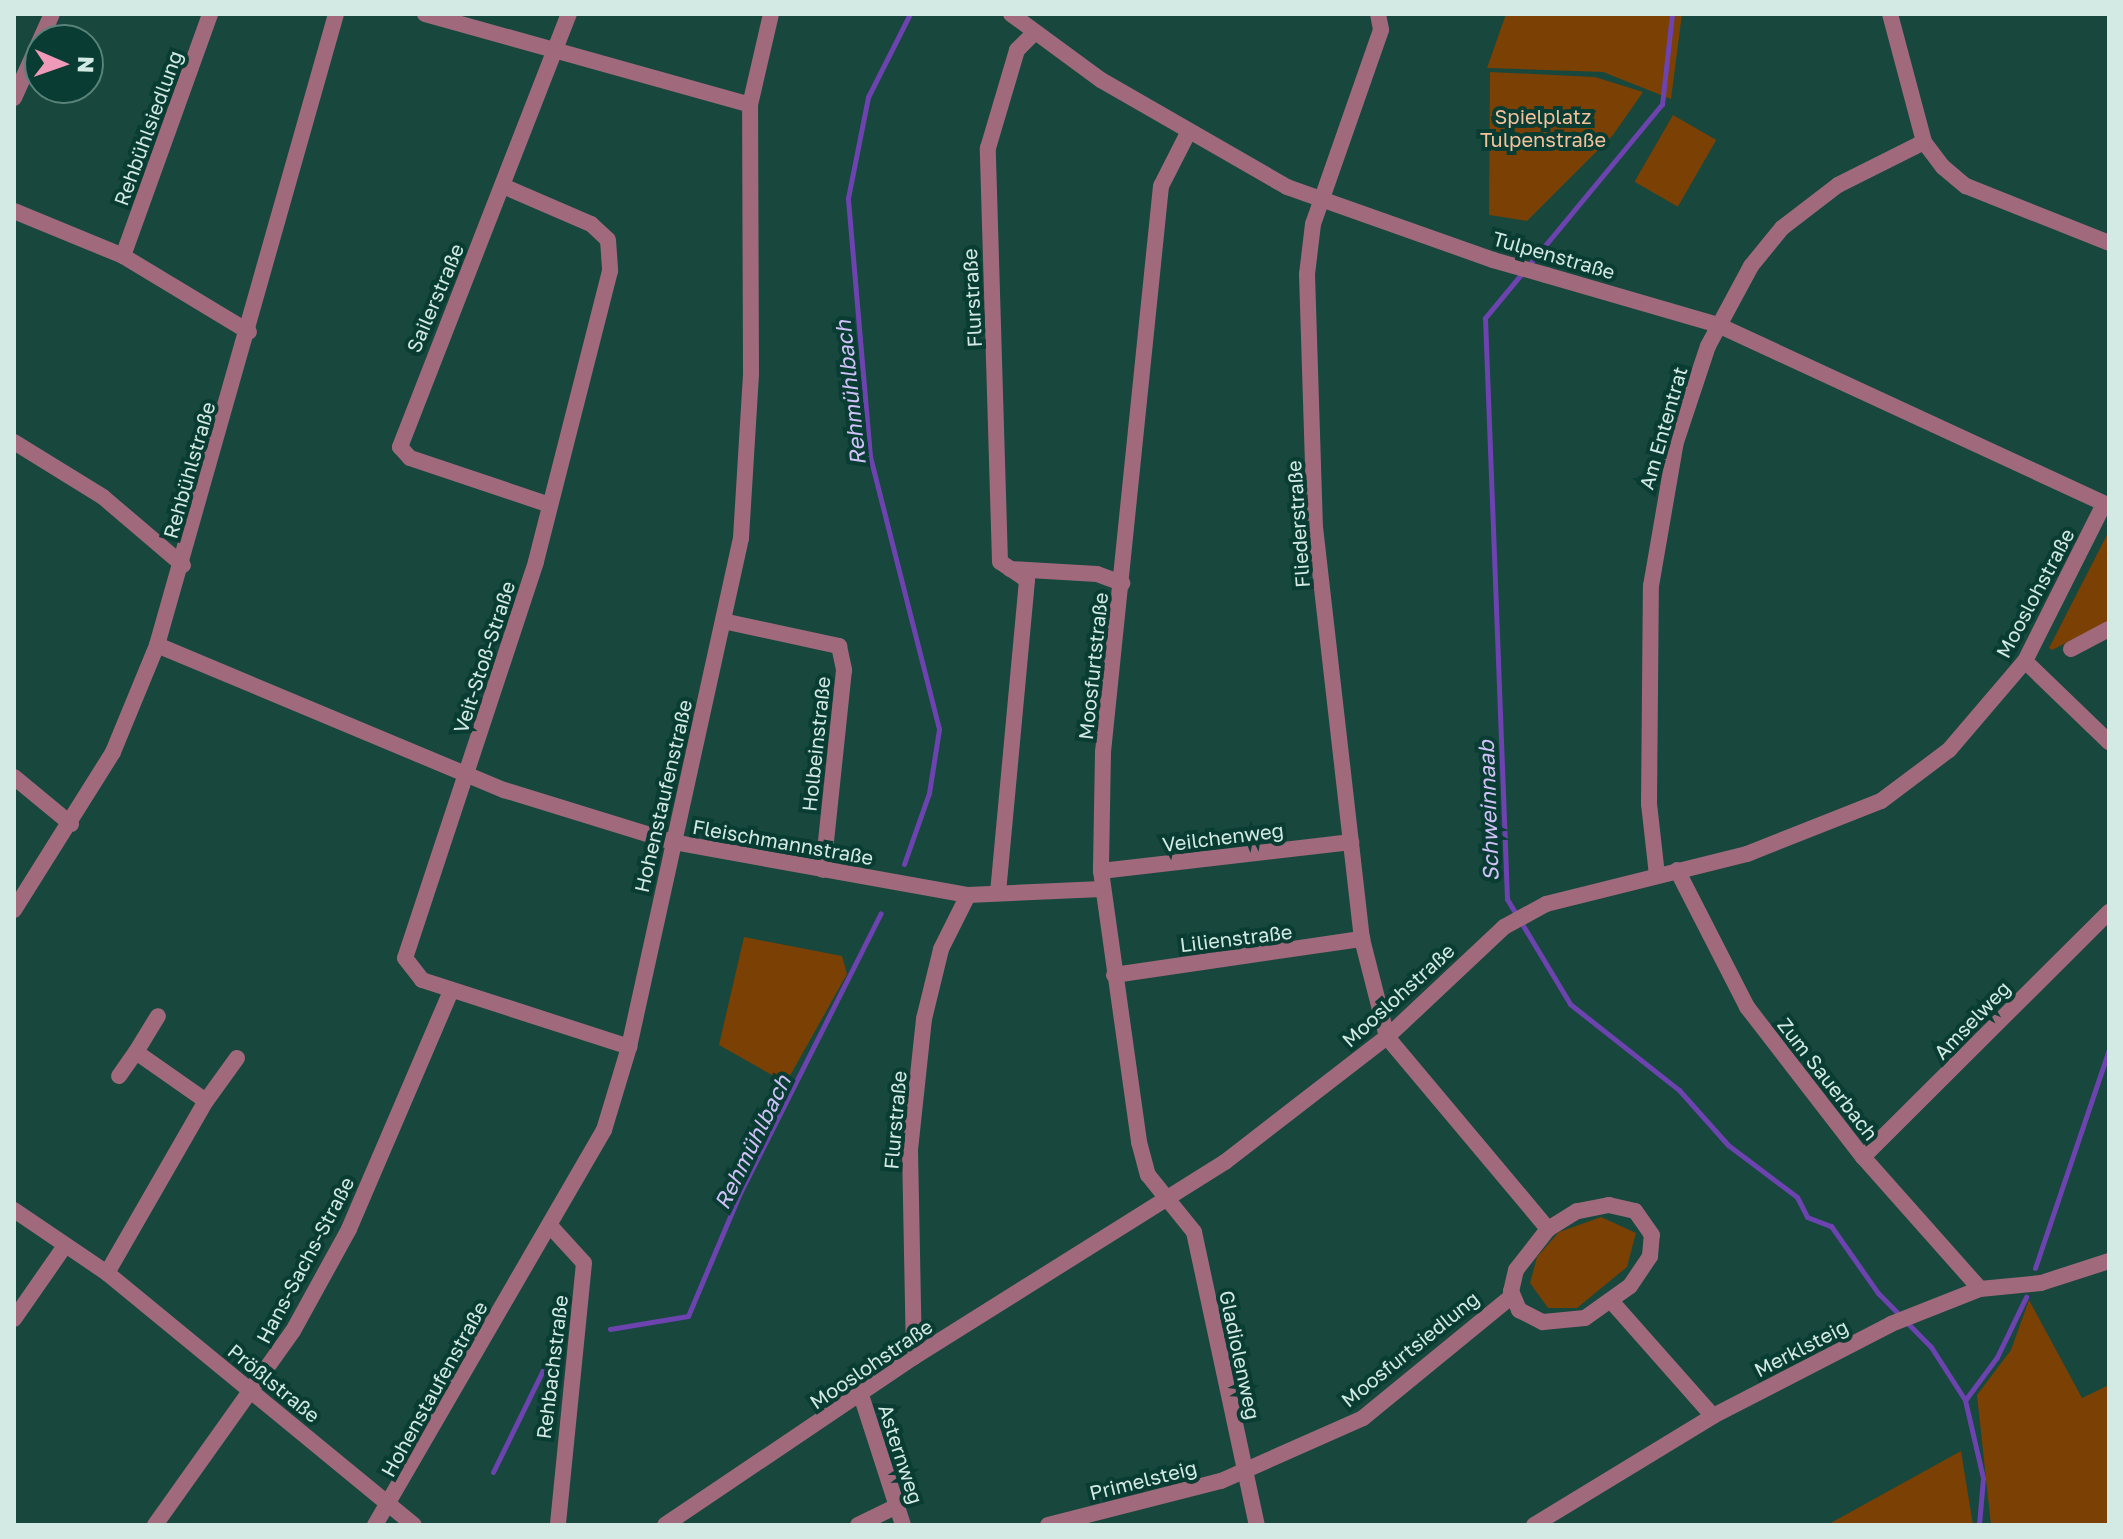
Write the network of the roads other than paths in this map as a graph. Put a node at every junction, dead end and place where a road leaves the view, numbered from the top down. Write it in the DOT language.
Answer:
graph roads {
  1 [pos="52,14"];
  2 [pos="210,14"];
  3 [pos="336,14"];
  4 [pos="425,14"];
  5 [pos="569,14"];
  6 [pos="771,14"];
  7 [pos="1011,14"];
  8 [pos="1378,14"];
  9 [pos="1890,14"];
  10 [pos="1035,32"];
  11 [pos="558,49"];
  12 [pos="19,68"];
  13 [pos="14,98"];
  14 [pos="750,105"];
  15 [pos="1188,133"];
  16 [pos="1924,142"];
  17 [pos="503,186"];
  18 [pos="1319,202"];
  19 [pos="14,211"];
  20 [pos="2109,243"];
  21 [pos="123,256"];
  22 [pos="1718,325"];
  23 [pos="249,332"];
  24 [pos="14,442"];
  25 [pos="2107,500"];
  26 [pos="550,505"];
  27 [pos="183,565"];
  28 [pos="1009,569"];
  29 [pos="1122,583"];
  30 [pos="723,621"];
  31 [pos="2109,629"];
  32 [pos="157,645"];
  33 [pos="2071,649"];
  34 [pos="2025,661"];
  35 [pos="2109,742"];
  36 [pos="467,770"];
  37 [pos="14,777"];
  38 [pos="71,824"];
  39 [pos="673,842"];
  40 [pos="1351,842"];
  41 [pos="823,870"];
  42 [pos="1677,870"];
  43 [pos="1101,871"];
  44 [pos="1657,875"];
  45 [pos="1102,889"];
  46 [pos="998,893"];
  47 [pos="968,895"];
  48 [pos="14,910"];
  49 [pos="2109,912"];
  50 [pos="1362,939"];
  51 [pos="1114,975"];
  52 [pos="451,991"];
  53 [pos="158,1016"];
  54 [pos="1387,1037"];
  55 [pos="629,1047"];
  56 [pos="136,1052"];
  57 [pos="237,1058"];
  58 [pos="119,1076"];
  59 [pos="206,1101"];
  60 [pos="1863,1157"];
  61 [pos="1171,1200"];
  62 [pos="14,1210"];
  63 [pos="552,1228"];
  64 [pos="1548,1229"];
  65 [pos="64,1247"];
  66 [pos="2109,1261"];
  67 [pos="107,1273"];
  68 [pos="1980,1289"];
  69 [pos="1512,1296"];
  70 [pos="1612,1302"];
  71 [pos="14,1319"];
  72 [pos="914,1357"];
  73 [pos="254,1392"];
  74 [pos="861,1395"];
  75 [pos="1713,1416"];
  76 [pos="1245,1467"];
  77 [pos="897,1506"];
  78 [pos="391,1507"];
  79 [pos="155,1525"];
  80 [pos="375,1525"];
  81 [pos="414,1525"];
  82 [pos="558,1525"];
  83 [pos="665,1525"];
  84 [pos="858,1525"];
  85 [pos="903,1525"];
  86 [pos="1048,1525"];
  87 [pos="1257,1525"];
  88 [pos="1534,1525"];
  1 -- 12 [label="street"];
  2 -- 21 [label="street, Rehbühlsiedlung"];
  3 -- 23 [label="street, Rehbühlstraße"];
  4 -- 11 [label="street"];
  5 -- 11 [label="street, Sailerstraße"];
  6 -- 14 [label="street, Hohenstaufenstraße"];
  7 -- 10 [label="street, Tulpenstraße"];
  8 -- 18 [label="street, Fliederstraße"];
  9 -- 16 [label="street"];
  10 -- 15 [label="street, Tulpenstraße"];
  10 -- 28 [label="street, Flurstraße"];
  11 -- 14 [label="street"];
  11 -- 17 [label="street, Sailerstraße"];
  12 -- 13 [label="street"];
  14 -- 30 [label="street, Hohenstaufenstraße"];
  15 -- 18 [label="street, Tulpenstraße"];
  15 -- 29 [label="street, Moosfurtstraße"];
  16 -- 20 [label="street"];
  16 -- 22 [label="street, Am Ententrat"];
  17 -- 26 [label="street, Veit-Stoß-Straße"];
  17 -- 26 [label="street, Sailerstraße"];
  18 -- 22 [label="street, Tulpenstraße"];
  18 -- 40 [label="street, Fliederstraße"];
  19 -- 21 [label="street"];
  21 -- 23 [label="street"];
  22 -- 25 [label="street, Tulpenstraße"];
  22 -- 44 [label="street, Am Ententrat"];
  23 -- 27 [label="street, Rehbühlstraße"];
  24 -- 27 [label="street"];
  25 -- 34 [label="street, Mooslohstraße"];
  26 -- 36 [label="street, Veit-Stoß-Straße"];
  27 -- 32 [label="street, Rehbühlstraße"];
  28 -- 29 [label="street"];
  28 -- 46 [label="street, Flurstraße"];
  29 -- 43 [label="street, Moosfurtstraße"];
  30 -- 39 [label="street, Hohenstaufenstraße"];
  30 -- 41 [label="street, Holbeinstraße"];
  31 -- 33 [label="street"];
  32 -- 36 [label="street, Fleischmannstraße"];
  32 -- 38 [label="street, Rehbühlstraße"];
  34 -- 35 [label="street"];
  34 -- 42 [label="street, Mooslohstraße"];
  36 -- 39 [label="street, Fleischmannstraße"];
  36 -- 52 [label="street, Veit-Stoß-Straße"];
  37 -- 38 [label="street"];
  38 -- 48 [label="street, Rehbühlstraße"];
  39 -- 41 [label="street, Fleischmannstraße"];
  39 -- 55 [label="street, Hohenstaufenstraße"];
  40 -- 43 [label="street, Veilchenweg"];
  40 -- 50 [label="street, Fliederstraße"];
  41 -- 47 [label="street, Fleischmannstraße"];
  42 -- 44 [label="street, Mooslohstraße"];
  42 -- 60 [label="street, Zum Sauerbach"];
  43 -- 45 [label="street, Moosfurtstraße"];
  44 -- 54 [label="street, Mooslohstraße"];
  45 -- 46 [label="street, Fleischmannstraße"];
  45 -- 51 [label="street, Moosfurtstraße"];
  46 -- 47 [label="street, Fleischmannstraße"];
  47 -- 72 [label="street, Flurstraße"];
  49 -- 60 [label="street, Amselweg"];
  50 -- 51 [label="street, Lilienstraße"];
  50 -- 54 [label="street, Fliederstraße"];
  51 -- 61 [label="street, Moosfurtstraße"];
  52 -- 55 [label="street, Veit-Stoß-Straße"];
  52 -- 73 [label="street, Hans-Sachs-Straße"];
  53 -- 56 [label="street"];
  54 -- 61 [label="street, Mooslohstraße"];
  54 -- 64 [label="street"];
  55 -- 63 [label="street, Hohenstaufenstraße"];
  56 -- 58 [label="street"];
  56 -- 59 [label="street"];
  57 -- 59 [label="street"];
  59 -- 67 [label="street"];
  60 -- 68 [label="street, Zum Sauerbach"];
  61 -- 72 [label="street, Mooslohstraße"];
  61 -- 76 [label="street, Gladiolenweg"];
  62 -- 65 [label="street, Prößlstraße"];
  63 -- 78 [label="street, Hohenstaufenstraße"];
  63 -- 82 [label="street, Rehbachstraße"];
  64 -- 69 [label="street, Moosfurtsiedlung"];
  64 -- 70 [label="street, Moosfurtsiedlung"];
  65 -- 67 [label="street, Prößlstraße"];
  65 -- 71 [label="street"];
  66 -- 68 [label="street, Merklsteig"];
  67 -- 73 [label="street, Prößlstraße"];
  68 -- 75 [label="street, Merklsteig"];
  69 -- 70 [label="street, Moosfurtsiedlung"];
  69 -- 76 [label="street, Moosfurtsiedlung"];
  70 -- 75 [label="street"];
  72 -- 74 [label="street, Mooslohstraße"];
  73 -- 78 [label="street, Prößlstraße"];
  73 -- 79 [label="street, Hans-Sachs-Straße"];
  74 -- 77 [label="street, Asternweg"];
  74 -- 83 [label="street, Mooslohstraße"];
  75 -- 88 [label="street, Merklsteig"];
  76 -- 86 [label="street, Primelsteig"];
  76 -- 87 [label="street, Gladiolenweg"];
  77 -- 84 [label="street"];
  77 -- 85 [label="street, Asternweg"];
  78 -- 80 [label="street, Hohenstaufenstraße"];
  78 -- 81 [label="street, Prößlstraße"];
}
